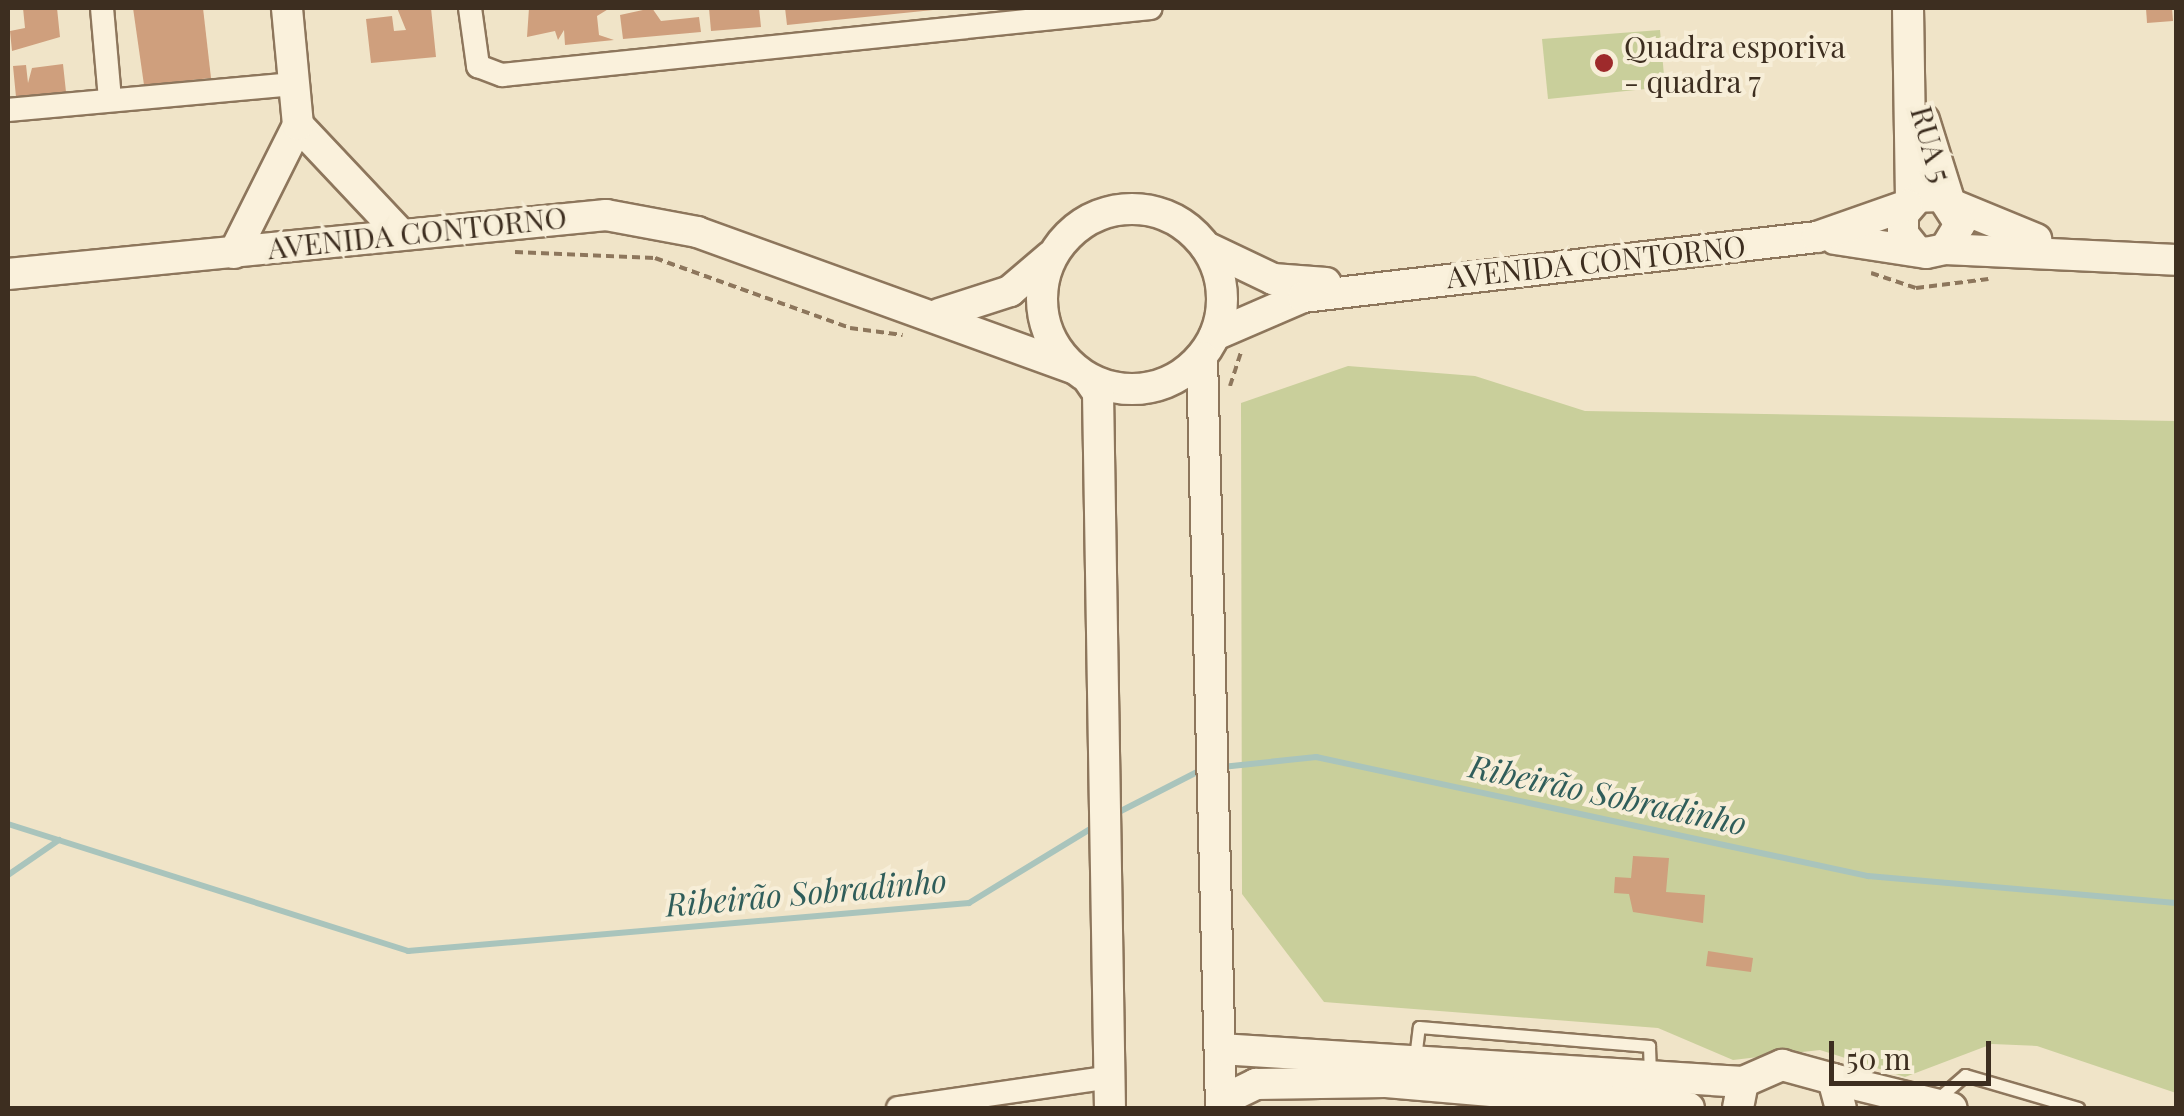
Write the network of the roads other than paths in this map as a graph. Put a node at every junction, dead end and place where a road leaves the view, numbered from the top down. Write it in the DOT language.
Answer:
graph roads {
  1 [pos="102,8"];
  2 [pos="287,8"];
  3 [pos="470,8"];
  4 [pos="1151,8"];
  5 [pos="1908,8"];
  6 [pos="294,84"];
  7 [pos="1916,88"];
  8 [pos="110,98"];
  9 [pos="8,110"];
  10 [pos="298,124"];
  11 [pos="1951,202"];
  12 [pos="1910,203"];
  13 [pos="399,232"];
  14 [pos="1817,237"];
  15 [pos="1206,247"];
  16 [pos="2072,249"];
  17 [pos="1931,250"];
  18 [pos="234,253"];
  19 [pos="1052,256"];
  20 [pos="2176,260"];
  21 [pos="8,274"];
  22 [pos="1374,285"];
  23 [pos="932,315"];
  24 [pos="1208,346"];
  25 [pos="1087,380"];
  26 [pos="1220,1049"];
  27 [pos="1110,1077"];
  28 [pos="1837,1094"];
  29 [pos="1741,1095"];
  30 [pos="1221,1104"];
  31 [pos="1942,1106"];
  32 [pos="898,1108"];
  33 [pos="1110,1108"];
  34 [pos="1689,1108"];
  35 [pos="2078,1108"];
  1 -- 8 [label="street"];
  2 -- 6 [label="main road"];
  3 -- 4 [label="street"];
  5 -- 7 [label="main road, RUA 5"];
  6 -- 8 [label="street"];
  6 -- 10 [label="main road"];
  7 -- 11 [label="main road, RUA 5"];
  7 -- 12 [label="main road, RUA 5"];
  8 -- 9 [label="street"];
  10 -- 13 [label="main road"];
  10 -- 18 [label="main road"];
  11 -- 12 [label="main road, AVENIDA CONTORNO"];
  11 -- 16 [label="main road, AVENIDA CONTORNO"];
  11 -- 17 [label="main road"];
  12 -- 14 [label="main road, AVENIDA CONTORNO"];
  12 -- 17 [label="main road, RUA 5"];
  13 -- 18 [label="main road, AVENIDA CONTORNO"];
  13 -- 23 [label="main road, AVENIDA CONTORNO"];
  14 -- 17 [label="main road, AVENIDA CONTORNO"];
  14 -- 22 [label="main road, AVENIDA CONTORNO"];
  15 -- 19 [label="main road, AVENIDA CONTORNO"];
  15 -- 22 [label="main road, AVENIDA CONTORNO"];
  15 -- 24 [label="main road"];
  16 -- 17 [label="main road, AVENIDA CONTORNO"];
  16 -- 20 [label="main road, AVENIDA CONTORNO"];
  18 -- 21 [label="main road, AVENIDA CONTORNO"];
  19 -- 23 [label="main road"];
  19 -- 25 [label="main road"];
  22 -- 24 [label="main road, AVENIDA CONTORNO"];
  23 -- 25 [label="main road, AVENIDA CONTORNO"];
  24 -- 25 [label="main road, AVENIDA CONTORNO"];
  24 -- 26 [label="main road"];
  25 -- 27 [label="main road"];
  26 -- 29 [label="main road"];
  26 -- 30 [label="main road"];
  27 -- 32 [label="street"];
  27 -- 33 [label="main road"];
  28 -- 29 [label="main road"];
  28 -- 31 [label="main road"];
  30 -- 34 [label="main road"];
  31 -- 35 [label="lane"];
}
